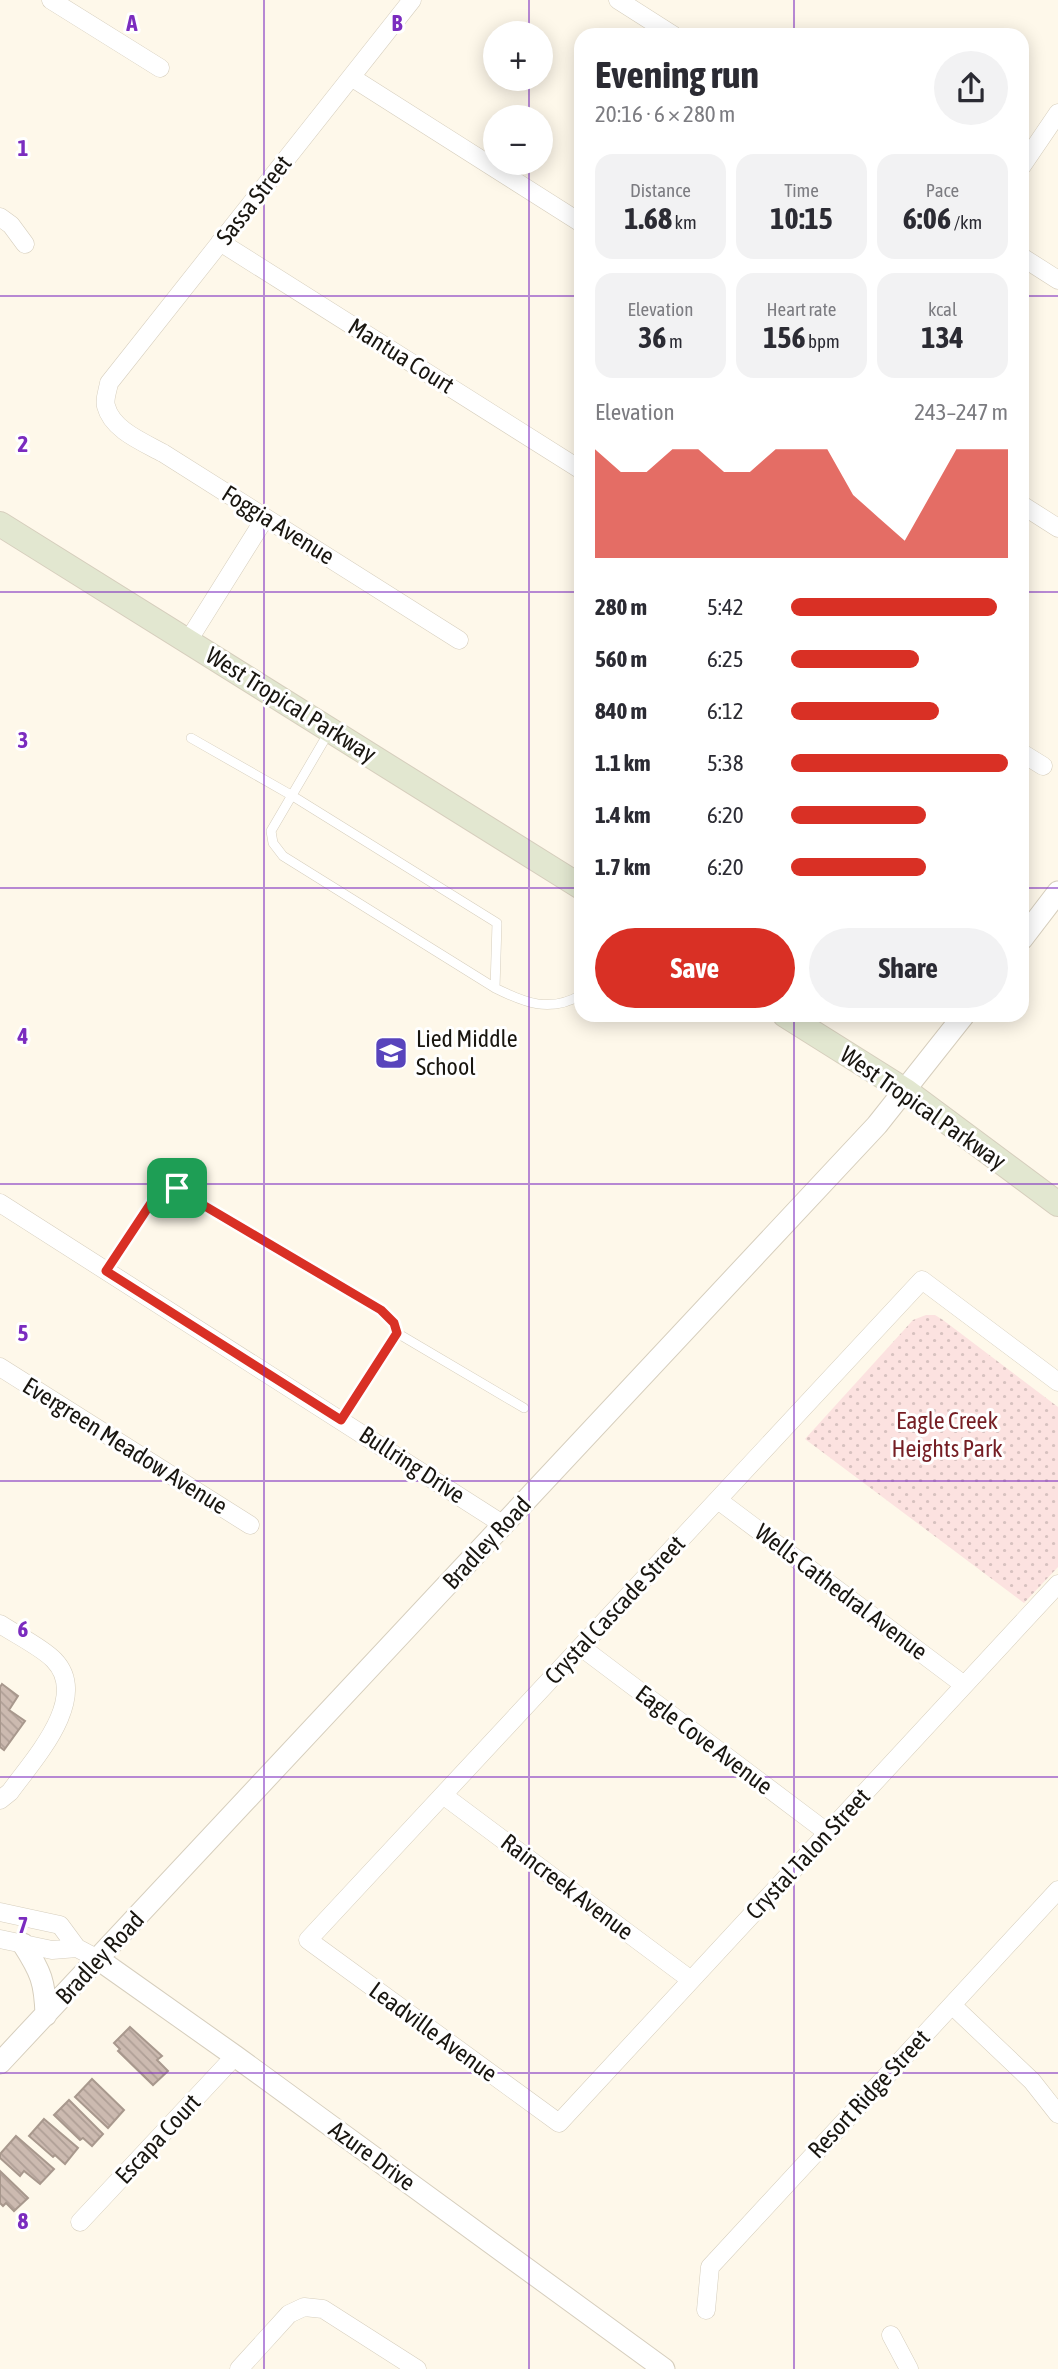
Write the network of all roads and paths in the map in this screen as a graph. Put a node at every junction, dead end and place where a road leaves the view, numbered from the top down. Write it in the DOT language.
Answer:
graph roads {
  1 [pos="51,0"];
  2 [pos="412,0"];
  3 [pos="618,0"];
  4 [pos="662,28"];
  5 [pos="160,68"];
  6 [pos="351,77"];
  7 [pos="1058,113"];
  8 [pos="1029,156"];
  9 [pos="0,217"];
  10 [pos="574,219"];
  11 [pos="220,242"];
  12 [pos="25,244"];
  13 [pos="1029,261"];
  14 [pos="1058,280"];
  15 [pos="105,404"];
  16 [pos="574,466"];
  17 [pos="1029,509"];
  18 [pos="265,518"];
  19 [pos="0,524"];
  20 [pos="1058,528"];
  21 [pos="459,640"];
  22 [pos="188,641"];
  23 [pos="330,730"];
  24 [pos="191,738"];
  25 [pos="1029,757"];
  26 [pos="1043,766"];
  27 [pos="291,795"];
  28 [pos="574,883"];
  29 [pos="1058,892"];
  30 [pos="1029,930"];
  31 [pos="495,988"];
  32 [pos="574,999"];
  33 [pos="796,1022"];
  34 [pos="959,1022"];
  35 [pos="906,1091"];
  36 [pos="0,1203"];
  37 [pos="1058,1205"];
  38 [pos="106,1271"];
  39 [pos="397,1333"];
  40 [pos="0,1367"];
  41 [pos="1057,1378"];
  42 [pos="524,1408"];
  43 [pos="341,1420"];
  44 [pos="718,1500"];
  45 [pos="250,1525"];
  46 [pos="504,1525"];
  47 [pos="1058,1584"];
  48 [pos="0,1624"];
  49 [pos="580,1647"];
  50 [pos="964,1685"];
  51 [pos="443,1794"];
  52 [pos="0,1800"];
  53 [pos="828,1833"];
  54 [pos="1058,1890"];
  55 [pos="0,1912"];
  56 [pos="0,1939"];
  57 [pos="308,1940"];
  58 [pos="23,1944"];
  59 [pos="77,1948"];
  60 [pos="98,1959"];
  61 [pos="691,1980"];
  62 [pos="952,2005"];
  63 [pos="46,2015"];
  64 [pos="235,2056"];
  65 [pos="0,2063"];
  66 [pos="1058,2114"];
  67 [pos="559,2123"];
  68 [pos="80,2222"];
  69 [pos="706,2310"];
  70 [pos="891,2335"];
  71 [pos="239,2369"];
  72 [pos="417,2369"];
  73 [pos="664,2369"];
  74 [pos="909,2369"];
  1 -- 5 [label="street"];
  2 -- 6 [label="street, Sassa Street"];
  3 -- 4 [label="street"];
  6 -- 10 [label="street"];
  6 -- 11 [label="street, Sassa Street"];
  7 -- 8 [label="street"];
  9 -- 12 [label="street"];
  11 -- 15 [label="street, Sassa Street"];
  11 -- 16 [label="street, Mantua Court"];
  13 -- 14 [label="street"];
  15 -- 18 [label="street, Foggia Avenue"];
  17 -- 20 [label="street"];
  18 -- 21 [label="street, Foggia Avenue"];
  18 -- 22 [label="street"];
  19 -- 22 [label="main road, West Tropical Parkway"];
  22 -- 23 [label="main road, West Tropical Parkway"];
  23 -- 27 [label="lane"];
  23 -- 28 [label="main road, West Tropical Parkway"];
  24 -- 27 [label="lane"];
  25 -- 26 [label="street"];
  27 -- 31 [label="lane"];
  27 -- 31 [label="lane"];
  29 -- 30 [label="street"];
  31 -- 32 [label="lane"];
  33 -- 35 [label="main road, West Tropical Parkway"];
  34 -- 35 [label="street, Bradley Road"];
  35 -- 37 [label="main road, West Tropical Parkway"];
  35 -- 46 [label="street, Bradley Road"];
  36 -- 38 [label="street, Bullring Drive"];
  38 -- 39 [label="lane"];
  38 -- 43 [label="street, Bullring Drive"];
  39 -- 42 [label="lane"];
  39 -- 43 [label="lane"];
  40 -- 45 [label="street, Evergreen Meadow Avenue"];
  41 -- 44 [label="street, Crystal Cascade Street"];
  43 -- 46 [label="street, Bullring Drive"];
  44 -- 49 [label="street, Crystal Cascade Street"];
  44 -- 50 [label="street, Wells Cathedral Avenue"];
  46 -- 60 [label="street, Bradley Road"];
  47 -- 50 [label="street, Crystal Talon Street"];
  48 -- 52 [label="street"];
  49 -- 51 [label="street, Crystal Cascade Street"];
  49 -- 53 [label="street, Eagle Cove Avenue"];
  50 -- 53 [label="street, Crystal Talon Street"];
  51 -- 57 [label="street, Crystal Cascade Street"];
  51 -- 61 [label="street, Raincreek Avenue"];
  53 -- 61 [label="street, Crystal Talon Street"];
  54 -- 62 [label="street, Resort Ridge Street"];
  55 -- 59 [label="street, Azure Drive"];
  56 -- 58 [label="street, Azure Drive"];
  57 -- 67 [label="street, Leadville Avenue"];
  58 -- 59 [label="street, Azure Drive"];
  58 -- 63 [label="street"];
  59 -- 60 [label="street, Azure Drive"];
  60 -- 63 [label="street, Bradley Road"];
  60 -- 64 [label="street, Azure Drive"];
  61 -- 67 [label="street, Crystal Talon Street"];
  62 -- 66 [label="street"];
  62 -- 69 [label="street, Resort Ridge Street"];
  63 -- 65 [label="street, Bradley Road"];
  64 -- 68 [label="street, Escapa Court"];
  64 -- 73 [label="street, Azure Drive"];
  70 -- 74 [label="street"];
  71 -- 72 [label="street"];
}
